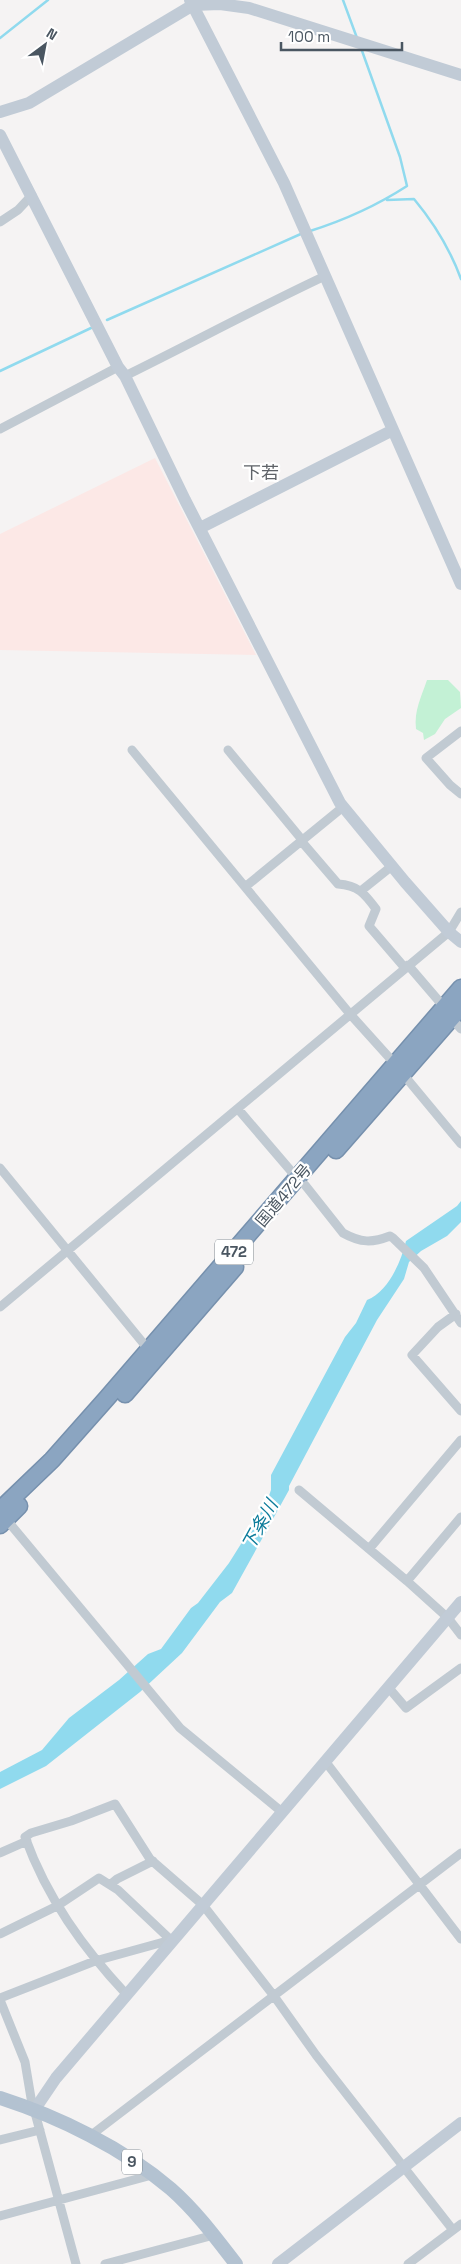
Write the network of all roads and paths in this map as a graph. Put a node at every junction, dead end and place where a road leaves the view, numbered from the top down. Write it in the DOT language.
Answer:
graph roads {
  1 [pos="192,2"];
  2 [pos="461,75"];
  3 [pos="0,112"];
  4 [pos="0,135"];
  5 [pos="32,195"];
  6 [pos="0,222"];
  7 [pos="325,276"];
  8 [pos="122,371"];
  9 [pos="0,429"];
  10 [pos="393,430"];
  11 [pos="200,528"];
  12 [pos="461,584"];
  13 [pos="461,731"];
  14 [pos="132,750"];
  15 [pos="228,750"];
  16 [pos="461,794"];
  17 [pos="343,807"];
  18 [pos="302,841"];
  19 [pos="392,866"];
  20 [pos="245,887"];
  21 [pos="362,890"];
  22 [pos="461,912"];
  23 [pos="449,932"];
  24 [pos="461,942"];
  25 [pos="407,967"];
  26 [pos="461,988"];
  27 [pos="350,1014"];
  28 [pos="454,1015"];
  29 [pos="399,1069"];
  30 [pos="238,1109"];
  31 [pos="461,1144"];
  32 [pos="0,1168"];
  33 [pos="301,1181"];
  34 [pos="68,1250"];
  35 [pos="0,1307"];
  36 [pos="456,1310"];
  37 [pos="461,1323"];
  38 [pos="148,1350"];
  39 [pos="461,1411"];
  40 [pos="461,1440"];
  41 [pos="299,1490"];
  42 [pos="461,1517"];
  43 [pos="2,1518"];
  44 [pos="369,1549"];
  45 [pos="407,1581"];
  46 [pos="461,1602"];
  47 [pos="448,1618"];
  48 [pos="461,1635"];
  49 [pos="461,1668"];
  50 [pos="388,1687"];
  51 [pos="325,1761"];
  52 [pos="282,1812"];
  53 [pos="27,1841"];
  54 [pos="0,1853"];
  55 [pos="461,1853"];
  56 [pos="153,1861"];
  57 [pos="111,1884"];
  58 [pos="420,1884"];
  59 [pos="203,1905"];
  60 [pos="57,1906"];
  61 [pos="0,1934"];
  62 [pos="461,1939"];
  63 [pos="172,1941"];
  64 [pos="95,1961"];
  65 [pos="127,1995"];
  66 [pos="274,1996"];
  67 [pos="0,1999"];
  68 [pos="0,2098"];
  69 [pos="35,2109"];
  70 [pos="461,2123"];
  71 [pos="40,2130"];
  72 [pos="90,2136"];
  73 [pos="0,2140"];
  74 [pos="404,2167"];
  75 [pos="152,2174"];
  76 [pos="59,2200"];
  77 [pos="0,2216"];
  78 [pos="461,2224"];
  79 [pos="452,2230"];
  80 [pos="214,2235"];
  81 [pos="76,2264"];
  82 [pos="105,2264"];
  83 [pos="236,2264"];
  84 [pos="278,2264"];
  85 [pos="408,2264"];
  1 -- 2 [label="street"];
  1 -- 3 [label="street"];
  1 -- 7 [label="street"];
  4 -- 5 [label="street"];
  5 -- 6 [label="street"];
  5 -- 8 [label="street"];
  7 -- 8 [label="street"];
  7 -- 10 [label="street"];
  8 -- 9 [label="street"];
  8 -- 11 [label="street"];
  10 -- 11 [label="street"];
  10 -- 12 [label="street"];
  11 -- 17 [label="street"];
  13 -- 16 [label="street"];
  14 -- 20 [label="street"];
  15 -- 18 [label="street"];
  17 -- 18 [label="street"];
  17 -- 19 [label="street"];
  18 -- 20 [label="street"];
  18 -- 21 [label="street"];
  19 -- 21 [label="street"];
  19 -- 23 [label="street"];
  20 -- 27 [label="street"];
  21 -- 25 [label="street"];
  22 -- 23 [label="street"];
  23 -- 24 [label="street"];
  23 -- 25 [label="street"];
  25 -- 27 [label="street"];
  25 -- 28 [label="street"];
  26 -- 28 [label="highway, 国道472号 / 472"];
  27 -- 29 [label="street"];
  27 -- 30 [label="street"];
  28 -- 29 [label="highway, 国道472号 / 472"];
  29 -- 31 [label="street"];
  29 -- 33 [label="highway, 国道472号 / 472"];
  30 -- 33 [label="street"];
  30 -- 34 [label="street"];
  32 -- 34 [label="street"];
  33 -- 36 [label="street"];
  33 -- 38 [label="highway, 国道472号 / 472"];
  33 -- 43 [label="highway, 国道472号 / 472"];
  34 -- 35 [label="street"];
  34 -- 38 [label="street"];
  36 -- 37 [label="street"];
  36 -- 39 [label="street"];
  38 -- 43 [label="highway, 国道472号 / 472"];
  40 -- 44 [label="street"];
  41 -- 44 [label="street"];
  42 -- 45 [label="street"];
  43 -- 52 [label="street"];
  44 -- 45 [label="street"];
  45 -- 47 [label="street"];
  46 -- 47 [label="street"];
  47 -- 48 [label="street"];
  47 -- 50 [label="street"];
  49 -- 50 [label="street"];
  50 -- 51 [label="street"];
  51 -- 52 [label="street"];
  51 -- 58 [label="street"];
  52 -- 59 [label="street"];
  53 -- 54 [label="street"];
  53 -- 56 [label="street"];
  53 -- 60 [label="street"];
  55 -- 58 [label="street"];
  56 -- 57 [label="street"];
  56 -- 59 [label="street"];
  57 -- 60 [label="street"];
  57 -- 63 [label="street"];
  58 -- 62 [label="street"];
  58 -- 66 [label="street"];
  59 -- 63 [label="street"];
  59 -- 66 [label="street"];
  60 -- 61 [label="street"];
  60 -- 64 [label="street"];
  63 -- 64 [label="street"];
  63 -- 65 [label="street"];
  64 -- 65 [label="street"];
  64 -- 67 [label="street"];
  65 -- 69 [label="street"];
  66 -- 72 [label="street"];
  66 -- 74 [label="street"];
  67 -- 69 [label="street"];
  68 -- 69 [label="main road, 9"];
  69 -- 71 [label="street"];
  69 -- 72 [label="main road, 9"];
  70 -- 74 [label="street"];
  71 -- 73 [label="street"];
  71 -- 76 [label="street"];
  72 -- 75 [label="main road, 9"];
  74 -- 79 [label="street"];
  74 -- 84 [label="street"];
  75 -- 76 [label="street"];
  75 -- 80 [label="main road, 9"];
  76 -- 77 [label="street"];
  76 -- 81 [label="street"];
  78 -- 79 [label="street"];
  79 -- 85 [label="street"];
  80 -- 82 [label="street"];
  80 -- 83 [label="main road, 9"];
}
